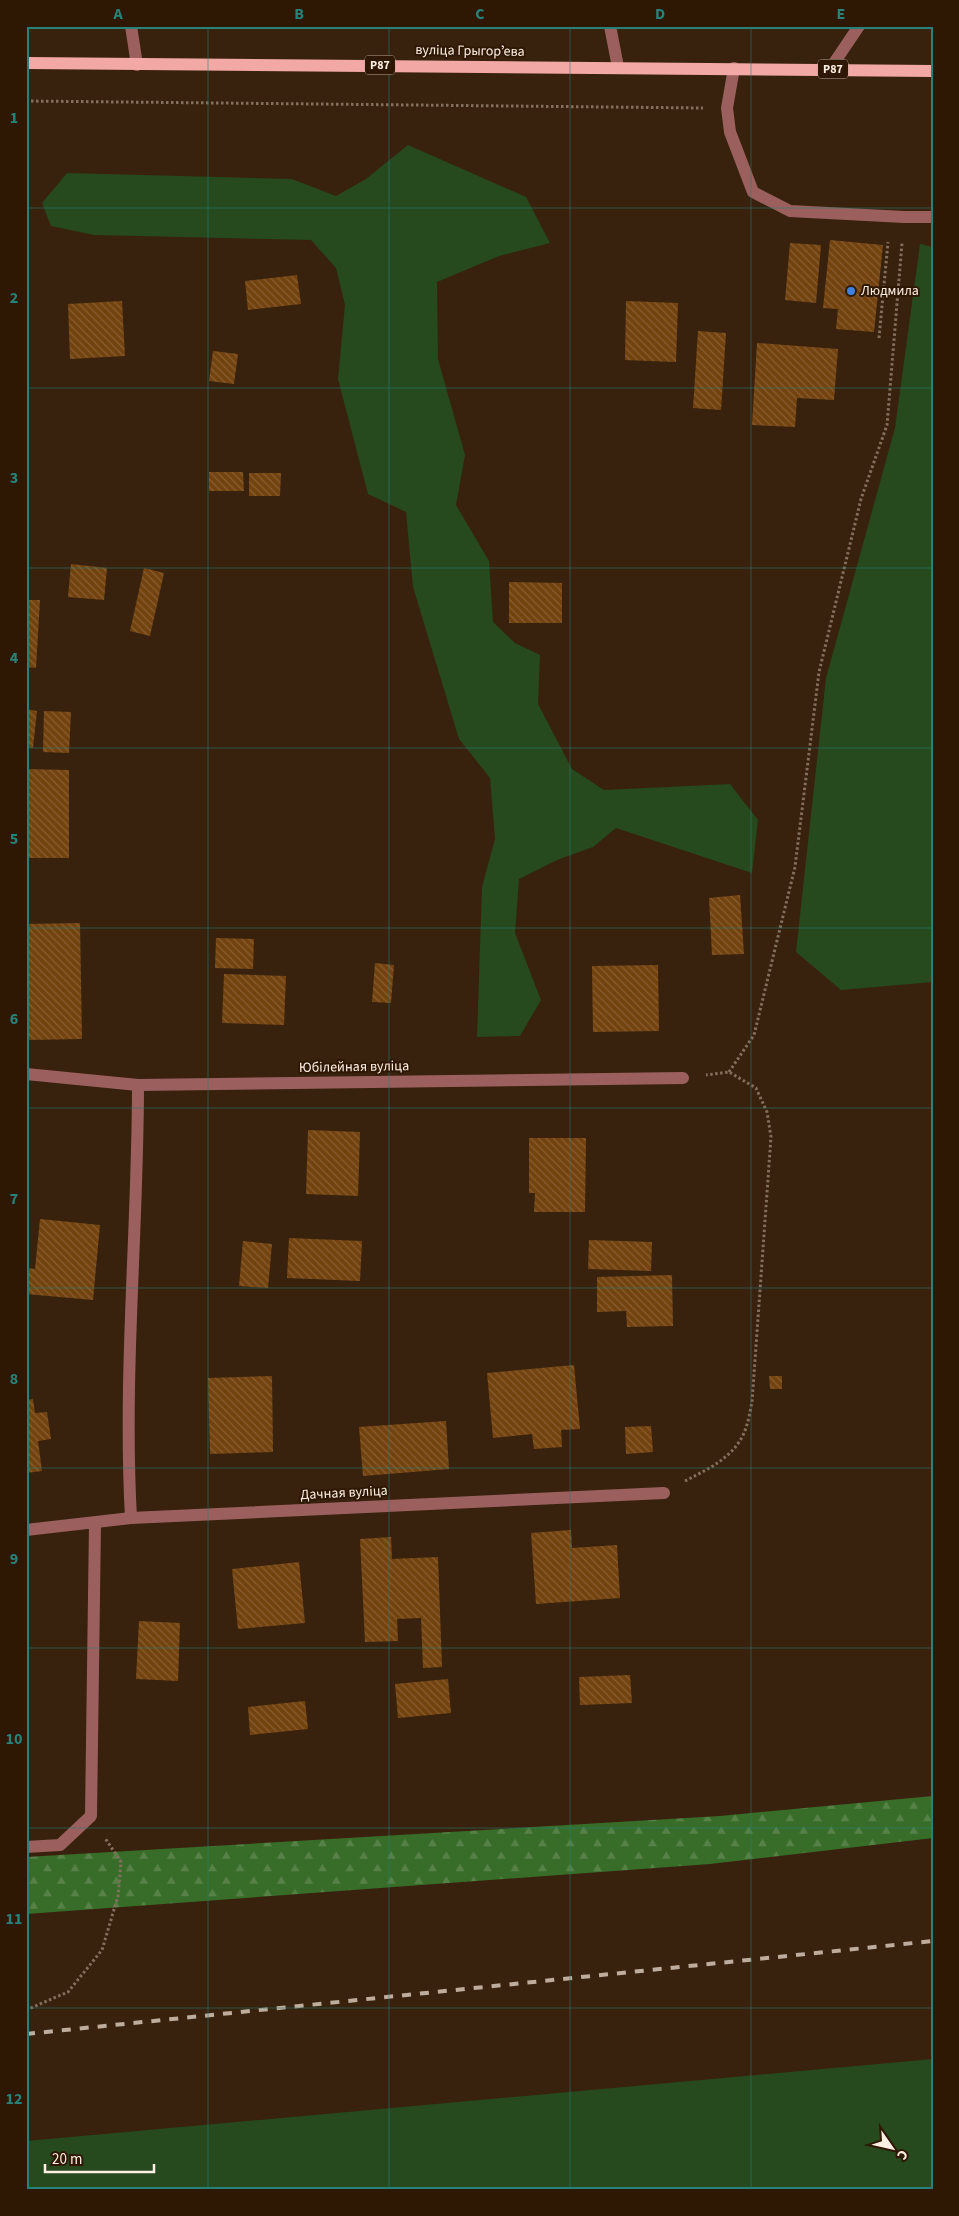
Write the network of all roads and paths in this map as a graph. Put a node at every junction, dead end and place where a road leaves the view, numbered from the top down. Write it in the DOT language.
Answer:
graph roads {
  1 [pos="131,26"];
  2 [pos="610,26"];
  3 [pos="859,26"];
  4 [pos="26,63"];
  5 [pos="137,65"];
  6 [pos="618,67"];
  7 [pos="734,68"];
  8 [pos="830,69"];
  9 [pos="933,71"];
  10 [pos="26,101"];
  11 [pos="727,108"];
  12 [pos="889,217"];
  13 [pos="933,217"];
  14 [pos="904,218"];
  15 [pos="879,338"];
  16 [pos="729,1072"];
  17 [pos="26,1074"];
  18 [pos="683,1078"];
  19 [pos="138,1085"];
  20 [pos="664,1493"];
  21 [pos="131,1518"];
  22 [pos="95,1523"];
  23 [pos="26,1530"];
  24 [pos="26,1847"];
  25 [pos="121,1862"];
  26 [pos="26,2010"];
  1 -- 5 [label="street"];
  2 -- 6 [label="street"];
  3 -- 8 [label="street"];
  4 -- 5 [label="main road, вуліца Грыгорʼева / Р87"];
  5 -- 6 [label="main road, вуліца Грыгорʼева / Р87"];
  6 -- 7 [label="main road, вуліца Грыгорʼева / Р87"];
  7 -- 8 [label="main road, Р87"];
  7 -- 11 [label="street"];
  8 -- 9 [label="main road, Р87"];
  10 -- 11 [label="path"];
  11 -- 12 [label="street"];
  12 -- 14 [label="street"];
  12 -- 15 [label="path"];
  13 -- 14 [label="street"];
  14 -- 16 [label="path"];
  16 -- 18 [label="path"];
  16 -- 20 [label="path"];
  17 -- 19 [label="street, Юбілейная вуліца"];
  18 -- 19 [label="street, Юбілейная вуліца"];
  19 -- 21 [label="street"];
  20 -- 21 [label="street, Дачная вуліца"];
  21 -- 22 [label="street, Дачная вуліца"];
  22 -- 23 [label="street, Дачная вуліца"];
  22 -- 24 [label="street"];
  25 -- 26 [label="path"];
}
